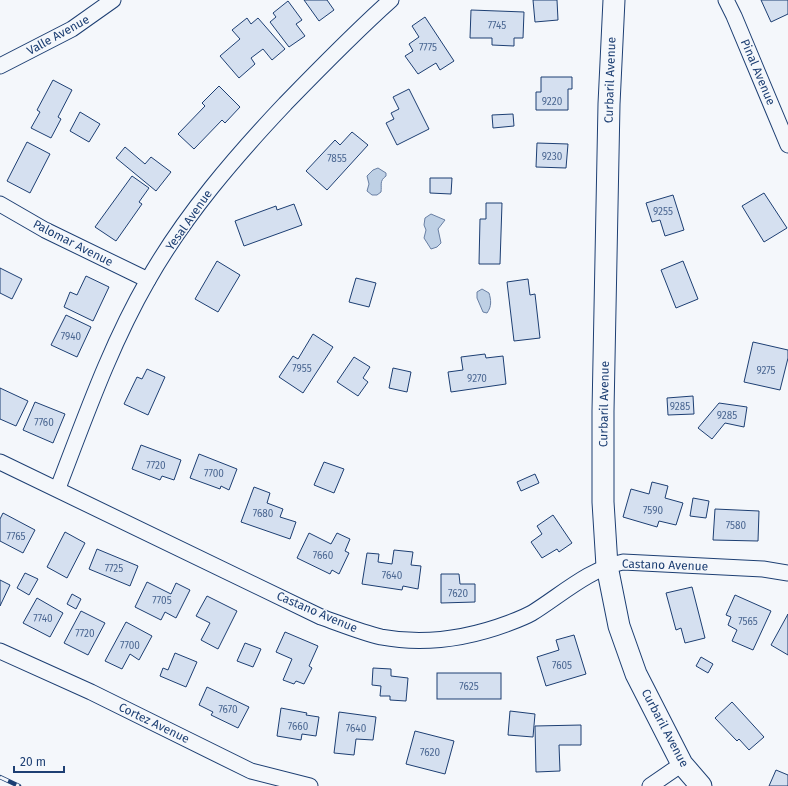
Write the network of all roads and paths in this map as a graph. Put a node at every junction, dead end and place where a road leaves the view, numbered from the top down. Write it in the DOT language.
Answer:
graph roads {
  1 [pos="113,0"];
  2 [pos="391,0"];
  3 [pos="614,0"];
  4 [pos="726,0"];
  5 [pos="0,66"];
  6 [pos="788,145"];
  7 [pos="0,204"];
  8 [pos="148,280"];
  9 [pos="0,462"];
  10 [pos="58,488"];
  11 [pos="607,566"];
  12 [pos="788,573"];
  13 [pos="0,651"];
  14 [pos="682,764"];
  15 [pos="310,786"];
  16 [pos="650,786"];
  17 [pos="701,786"];
  1 -- 5 [label="street, Valle Avenue"];
  2 -- 8 [label="street, Yesal Avenue"];
  3 -- 11 [label="street, Curbaril Avenue"];
  4 -- 6 [label="street, Pinal Avenue"];
  7 -- 8 [label="street, Palomar Avenue"];
  8 -- 10 [label="street, Yesal Avenue"];
  9 -- 10 [label="street, Castano Avenue"];
  10 -- 11 [label="street, Castano Avenue"];
  11 -- 12 [label="street, Castano Avenue"];
  11 -- 14 [label="street, Curbaril Avenue"];
  13 -- 15 [label="street, Cortez Avenue"];
  14 -- 16 [label="street"];
  14 -- 17 [label="street, Curbaril Avenue"];
}
